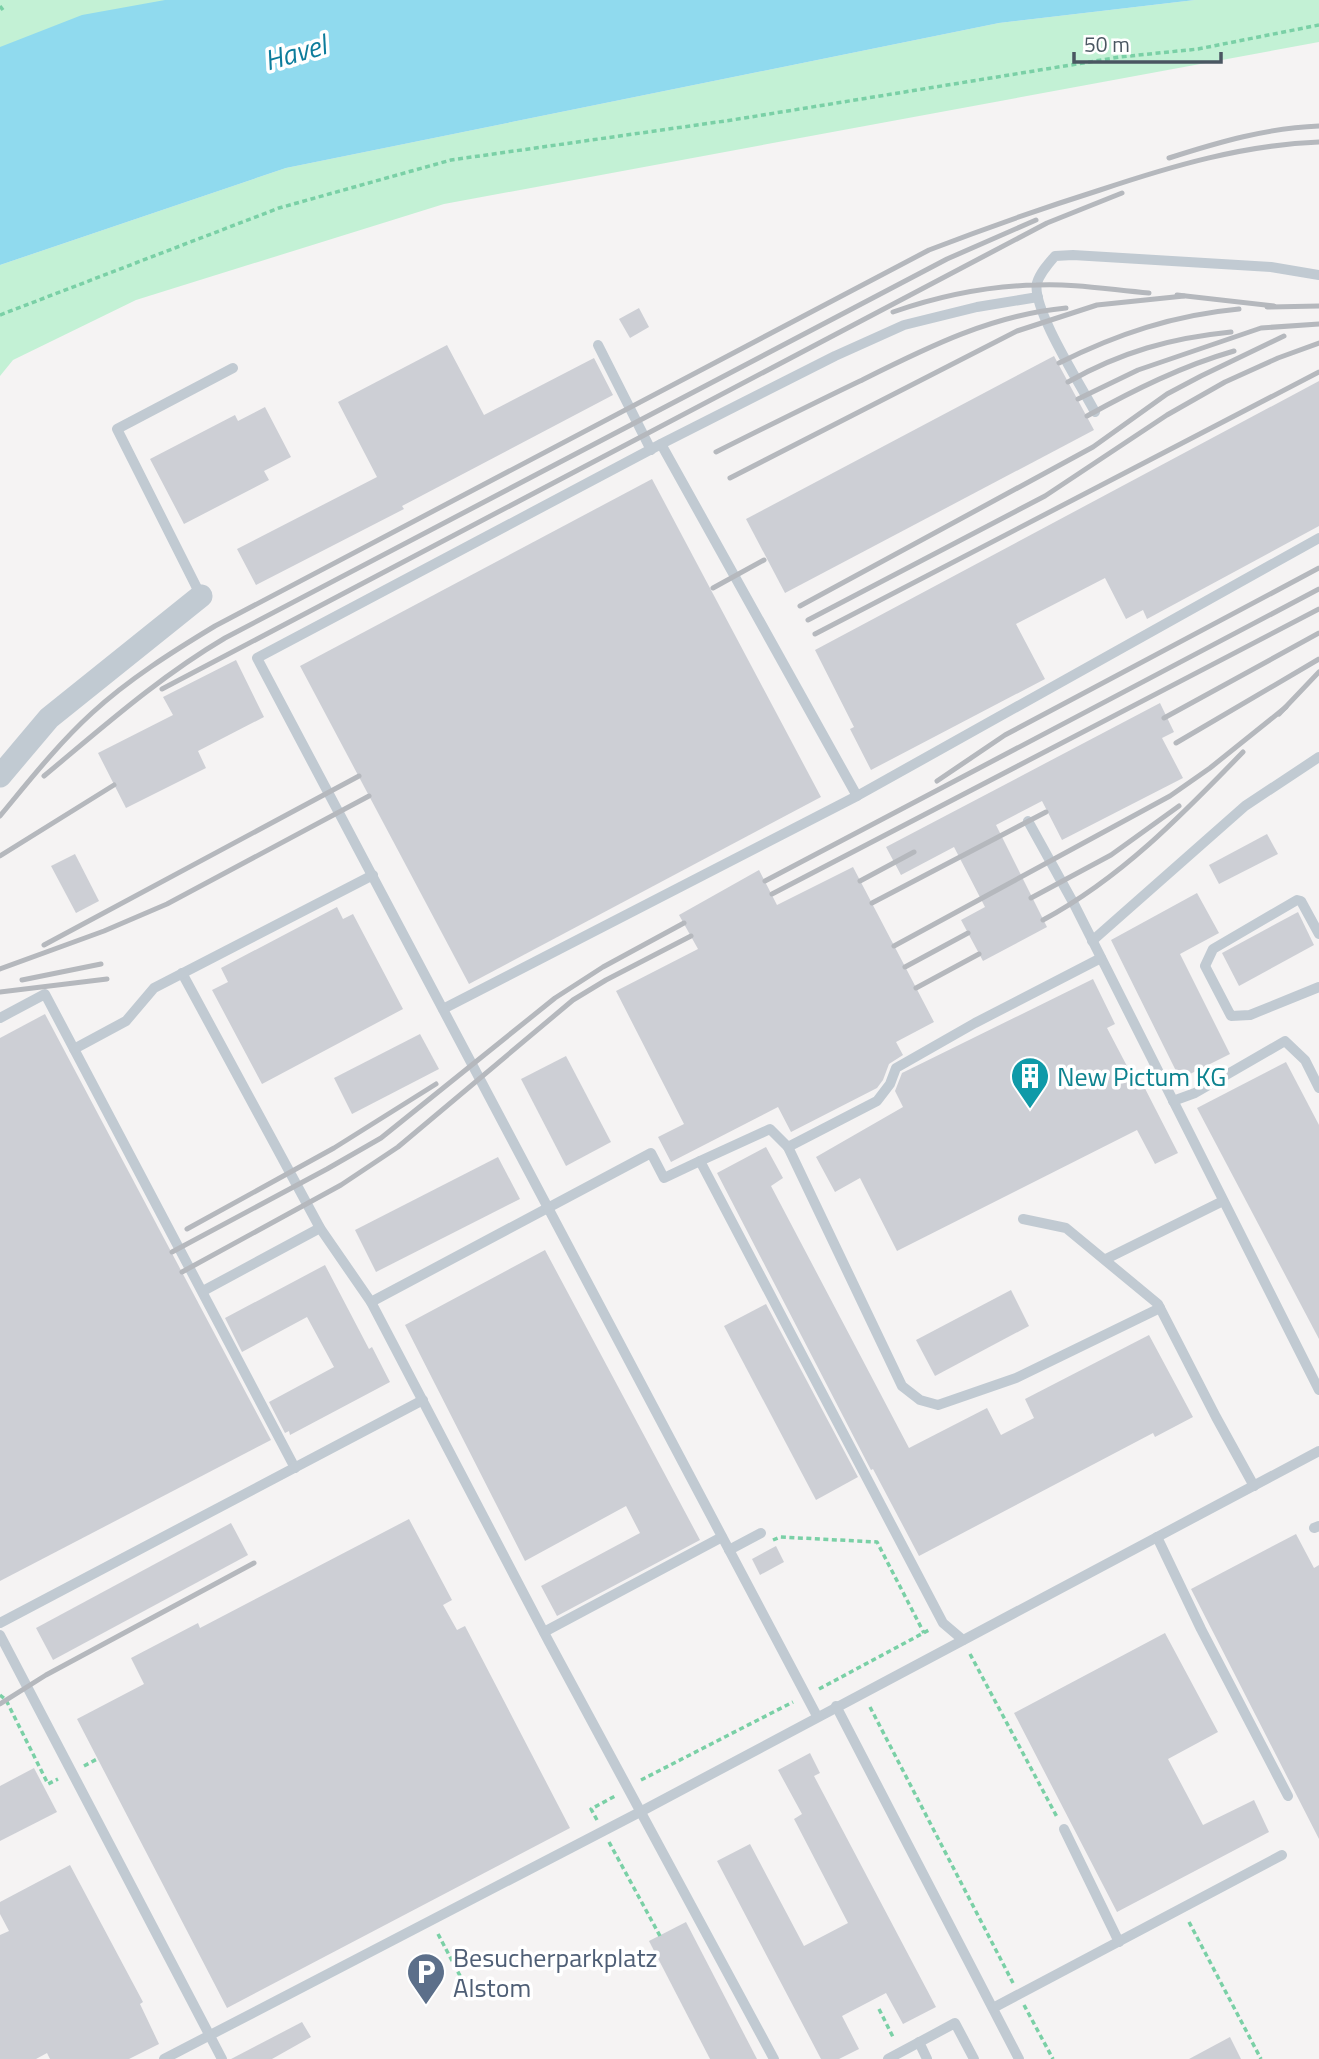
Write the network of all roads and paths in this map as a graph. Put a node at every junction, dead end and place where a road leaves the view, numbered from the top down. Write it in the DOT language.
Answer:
graph roads {
  1 [pos="1319,25"];
  2 [pos="1319,275"];
  3 [pos="1038,297"];
  4 [pos="0,315"];
  5 [pos="597,345"];
  6 [pos="233,368"];
  7 [pos="1095,412"];
  8 [pos="656,447"];
  9 [pos="1319,538"];
  10 [pos="201,596"];
  11 [pos="1319,757"];
  12 [pos="0,776"];
  13 [pos="858,796"];
  14 [pos="1028,821"];
  15 [pos="373,875"];
  16 [pos="1319,934"];
  17 [pos="1092,941"];
  18 [pos="1101,958"];
  19 [pos="182,973"];
  20 [pos="1319,987"];
  21 [pos="443,1009"];
  22 [pos="0,1018"];
  23 [pos="74,1049"];
  24 [pos="1319,1088"];
  25 [pos="1173,1101"];
  26 [pos="788,1147"];
  27 [pos="701,1161"];
  28 [pos="1223,1201"];
  29 [pos="548,1209"];
  30 [pos="1023,1219"];
  31 [pos="320,1227"];
  32 [pos="1106,1259"];
  33 [pos="203,1291"];
  34 [pos="371,1302"];
  35 [pos="1160,1308"];
  36 [pos="1319,1391"];
  37 [pos="423,1400"];
  38 [pos="1319,1451"];
  39 [pos="295,1468"];
  40 [pos="1255,1486"];
  41 [pos="761,1533"];
  42 [pos="722,1537"];
  43 [pos="1157,1537"];
  44 [pos="769,1542"];
  45 [pos="729,1550"];
  46 [pos="0,1623"];
  47 [pos="544,1632"];
  48 [pos="924,1633"];
  49 [pos="0,1636"];
  50 [pos="963,1640"];
  51 [pos="851,1672"];
  52 [pos="862,1693"];
  53 [pos="836,1706"];
  54 [pos="817,1716"];
  55 [pos="1289,1796"];
  56 [pos="640,1812"];
  57 [pos="1064,1829"];
  58 [pos="1282,1855"];
  59 [pos="1182,1909"];
  60 [pos="431,1920"];
  61 [pos="1119,1942"];
  62 [pos="468,1991"];
  63 [pos="1018,1994"];
  64 [pos="993,2008"];
  65 [pos="879,2009"];
  66 [pos="209,2035"];
  67 [pos="919,2042"];
  68 [pos="901,2052"];
  69 [pos="164,2059"];
  70 [pos="222,2059"];
  71 [pos="774,2059"];
  72 [pos="888,2059"];
  73 [pos="928,2059"];
  74 [pos="974,2059"];
  75 [pos="1019,2059"];
  76 [pos="1053,2059"];
  77 [pos="1261,2059"];
  1 -- 4 [label="path"];
  2 -- 3 [label="lane"];
  3 -- 7 [label="lane"];
  3 -- 8 [label="lane"];
  5 -- 8 [label="lane"];
  6 -- 10 [label="lane"];
  8 -- 13 [label="lane"];
  8 -- 15 [label="lane"];
  9 -- 13 [label="lane"];
  10 -- 12 [label="street"];
  11 -- 17 [label="lane"];
  13 -- 21 [label="lane"];
  14 -- 17 [label="lane"];
  15 -- 19 [label="lane"];
  15 -- 21 [label="lane"];
  16 -- 20 [label="lane"];
  17 -- 18 [label="lane"];
  18 -- 25 [label="lane"];
  18 -- 26 [label="lane"];
  19 -- 23 [label="lane"];
  19 -- 31 [label="lane"];
  21 -- 29 [label="lane"];
  22 -- 23 [label="lane"];
  23 -- 33 [label="lane"];
  24 -- 25 [label="lane"];
  25 -- 28 [label="lane"];
  26 -- 27 [label="lane"];
  26 -- 35 [label="lane"];
  27 -- 29 [label="lane"];
  27 -- 50 [label="lane"];
  28 -- 32 [label="lane"];
  28 -- 36 [label="lane"];
  29 -- 34 [label="lane"];
  29 -- 42 [label="lane"];
  30 -- 32 [label="lane"];
  31 -- 33 [label="lane"];
  31 -- 34 [label="lane"];
  32 -- 35 [label="lane"];
  33 -- 39 [label="lane"];
  34 -- 37 [label="lane"];
  35 -- 40 [label="lane"];
  37 -- 39 [label="lane"];
  37 -- 47 [label="lane"];
  38 -- 40 [label="lane"];
  39 -- 46 [label="lane"];
  40 -- 43 [label="lane"];
  41 -- 45 [label="lane"];
  42 -- 45 [label="lane"];
  42 -- 47 [label="lane"];
  43 -- 50 [label="lane"];
  43 -- 55 [label="lane"];
  44 -- 48 [label="path"];
  45 -- 54 [label="lane"];
  47 -- 56 [label="lane"];
  49 -- 66 [label="lane"];
  50 -- 52 [label="lane"];
  50 -- 57 [label="path"];
  51 -- 52 [label="path"];
  52 -- 53 [label="lane"];
  52 -- 63 [label="path"];
  53 -- 54 [label="lane"];
  53 -- 64 [label="lane"];
  54 -- 56 [label="lane"];
  56 -- 60 [label="lane"];
  56 -- 71 [label="lane"];
  57 -- 61 [label="lane"];
  58 -- 59 [label="lane"];
  59 -- 61 [label="lane"];
  59 -- 77 [label="path"];
  60 -- 62 [label="path"];
  60 -- 66 [label="lane"];
  61 -- 63 [label="lane"];
  63 -- 64 [label="lane"];
  63 -- 76 [label="path"];
  64 -- 75 [label="lane"];
  65 -- 68 [label="path"];
  66 -- 69 [label="lane"];
  66 -- 70 [label="lane"];
  67 -- 68 [label="lane"];
  67 -- 73 [label="lane"];
  67 -- 74 [label="lane"];
  68 -- 72 [label="lane"];
}
